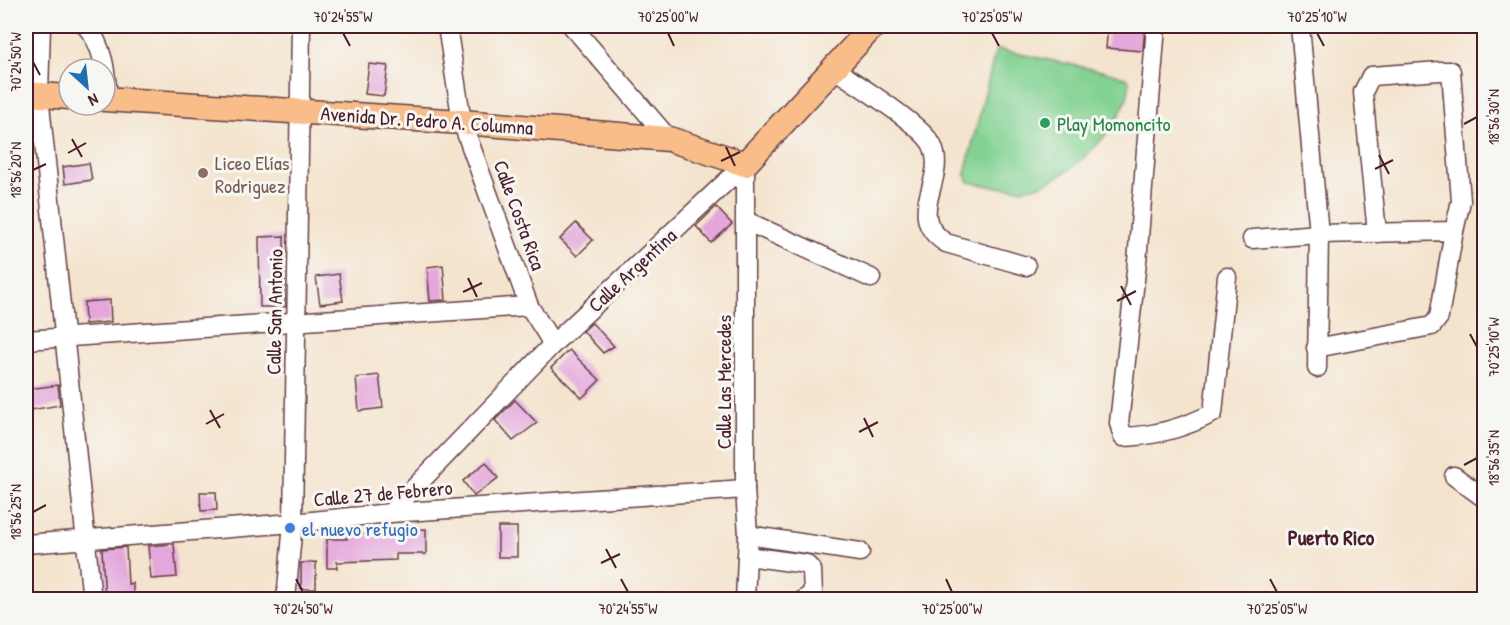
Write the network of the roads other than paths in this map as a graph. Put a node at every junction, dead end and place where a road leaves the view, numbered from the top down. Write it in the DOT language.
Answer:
graph roads {
  1 [pos="41,26"];
  2 [pos="86,26"];
  3 [pos="301,26"];
  4 [pos="447,26"];
  5 [pos="572,26"];
  6 [pos="873,26"];
  7 [pos="1156,26"];
  8 [pos="1300,26"];
  9 [pos="102,57"];
  10 [pos="833,68"];
  11 [pos="32,94"];
  12 [pos="57,95"];
  13 [pos="117,100"];
  14 [pos="300,112"];
  15 [pos="462,122"];
  16 [pos="669,139"];
  17 [pos="744,164"];
  18 [pos="746,220"];
  19 [pos="1454,231"];
  20 [pos="1377,233"];
  21 [pos="1318,234"];
  22 [pos="1252,239"];
  23 [pos="1026,267"];
  24 [pos="1227,277"];
  25 [pos="871,278"];
  26 [pos="530,306"];
  27 [pos="296,322"];
  28 [pos="65,338"];
  29 [pos="26,340"];
  30 [pos="553,344"];
  31 [pos="1316,348"];
  32 [pos="1317,368"];
  33 [pos="1454,476"];
  34 [pos="745,489"];
  35 [pos="1485,498"];
  36 [pos="390,513"];
  37 [pos="293,524"];
  38 [pos="748,535"];
  39 [pos="87,539"];
  40 [pos="26,544"];
  41 [pos="860,552"];
  42 [pos="747,556"];
  43 [pos="92,600"];
  44 [pos="286,600"];
  45 [pos="745,600"];
  46 [pos="803,600"];
  1 -- 11 [label="street"];
  2 -- 9 [label="street"];
  3 -- 14 [label="street, Calle San Antonio"];
  4 -- 15 [label="street, Calle Costa Rica"];
  5 -- 16 [label="street"];
  6 -- 10 [label="main road, Calle Argentina"];
  7 -- 24 [label="street"];
  8 -- 21 [label="street"];
  10 -- 17 [label="main road, Calle Argentina"];
  10 -- 23 [label="street"];
  11 -- 12 [label="main road"];
  11 -- 28 [label="street"];
  13 -- 14 [label="main road, Avenida Dr. Pedro A. Columna"];
  14 -- 15 [label="main road, Avenida Dr. Pedro A. Columna"];
  14 -- 27 [label="street, Calle San Antonio"];
  15 -- 16 [label="main road, Avenida Dr. Pedro A. Columna"];
  15 -- 26 [label="street, Calle Costa Rica"];
  16 -- 17 [label="main road, Avenida Dr. Pedro A. Columna"];
  17 -- 18 [label="street, Calle Las Mercedes"];
  17 -- 30 [label="street, Calle Argentina"];
  18 -- 25 [label="street"];
  18 -- 34 [label="street, Calle Las Mercedes"];
  19 -- 20 [label="street"];
  19 -- 20 [label="street"];
  19 -- 31 [label="street"];
  20 -- 21 [label="street"];
  21 -- 22 [label="street"];
  21 -- 31 [label="street"];
  26 -- 27 [label="street"];
  26 -- 30 [label="street, Calle Costa Rica"];
  27 -- 28 [label="street"];
  27 -- 37 [label="street, Calle San Antonio"];
  28 -- 29 [label="street"];
  28 -- 39 [label="street"];
  30 -- 36 [label="street, Calle Argentina"];
  31 -- 32 [label="street"];
  33 -- 35 [label="street"];
  34 -- 36 [label="street, Calle 27 de Febrero"];
  34 -- 38 [label="street, Calle Las Mercedes"];
  36 -- 37 [label="street, Calle 27 de Febrero"];
  37 -- 39 [label="street, Calle 27 de Febrero"];
  37 -- 44 [label="street, Calle San Antonio"];
  38 -- 41 [label="street"];
  38 -- 42 [label="street, Calle Las Mercedes"];
  39 -- 40 [label="street, Calle 27 de Febrero"];
  39 -- 43 [label="street"];
  42 -- 45 [label="street, Calle Las Mercedes"];
  42 -- 46 [label="street"];
}
